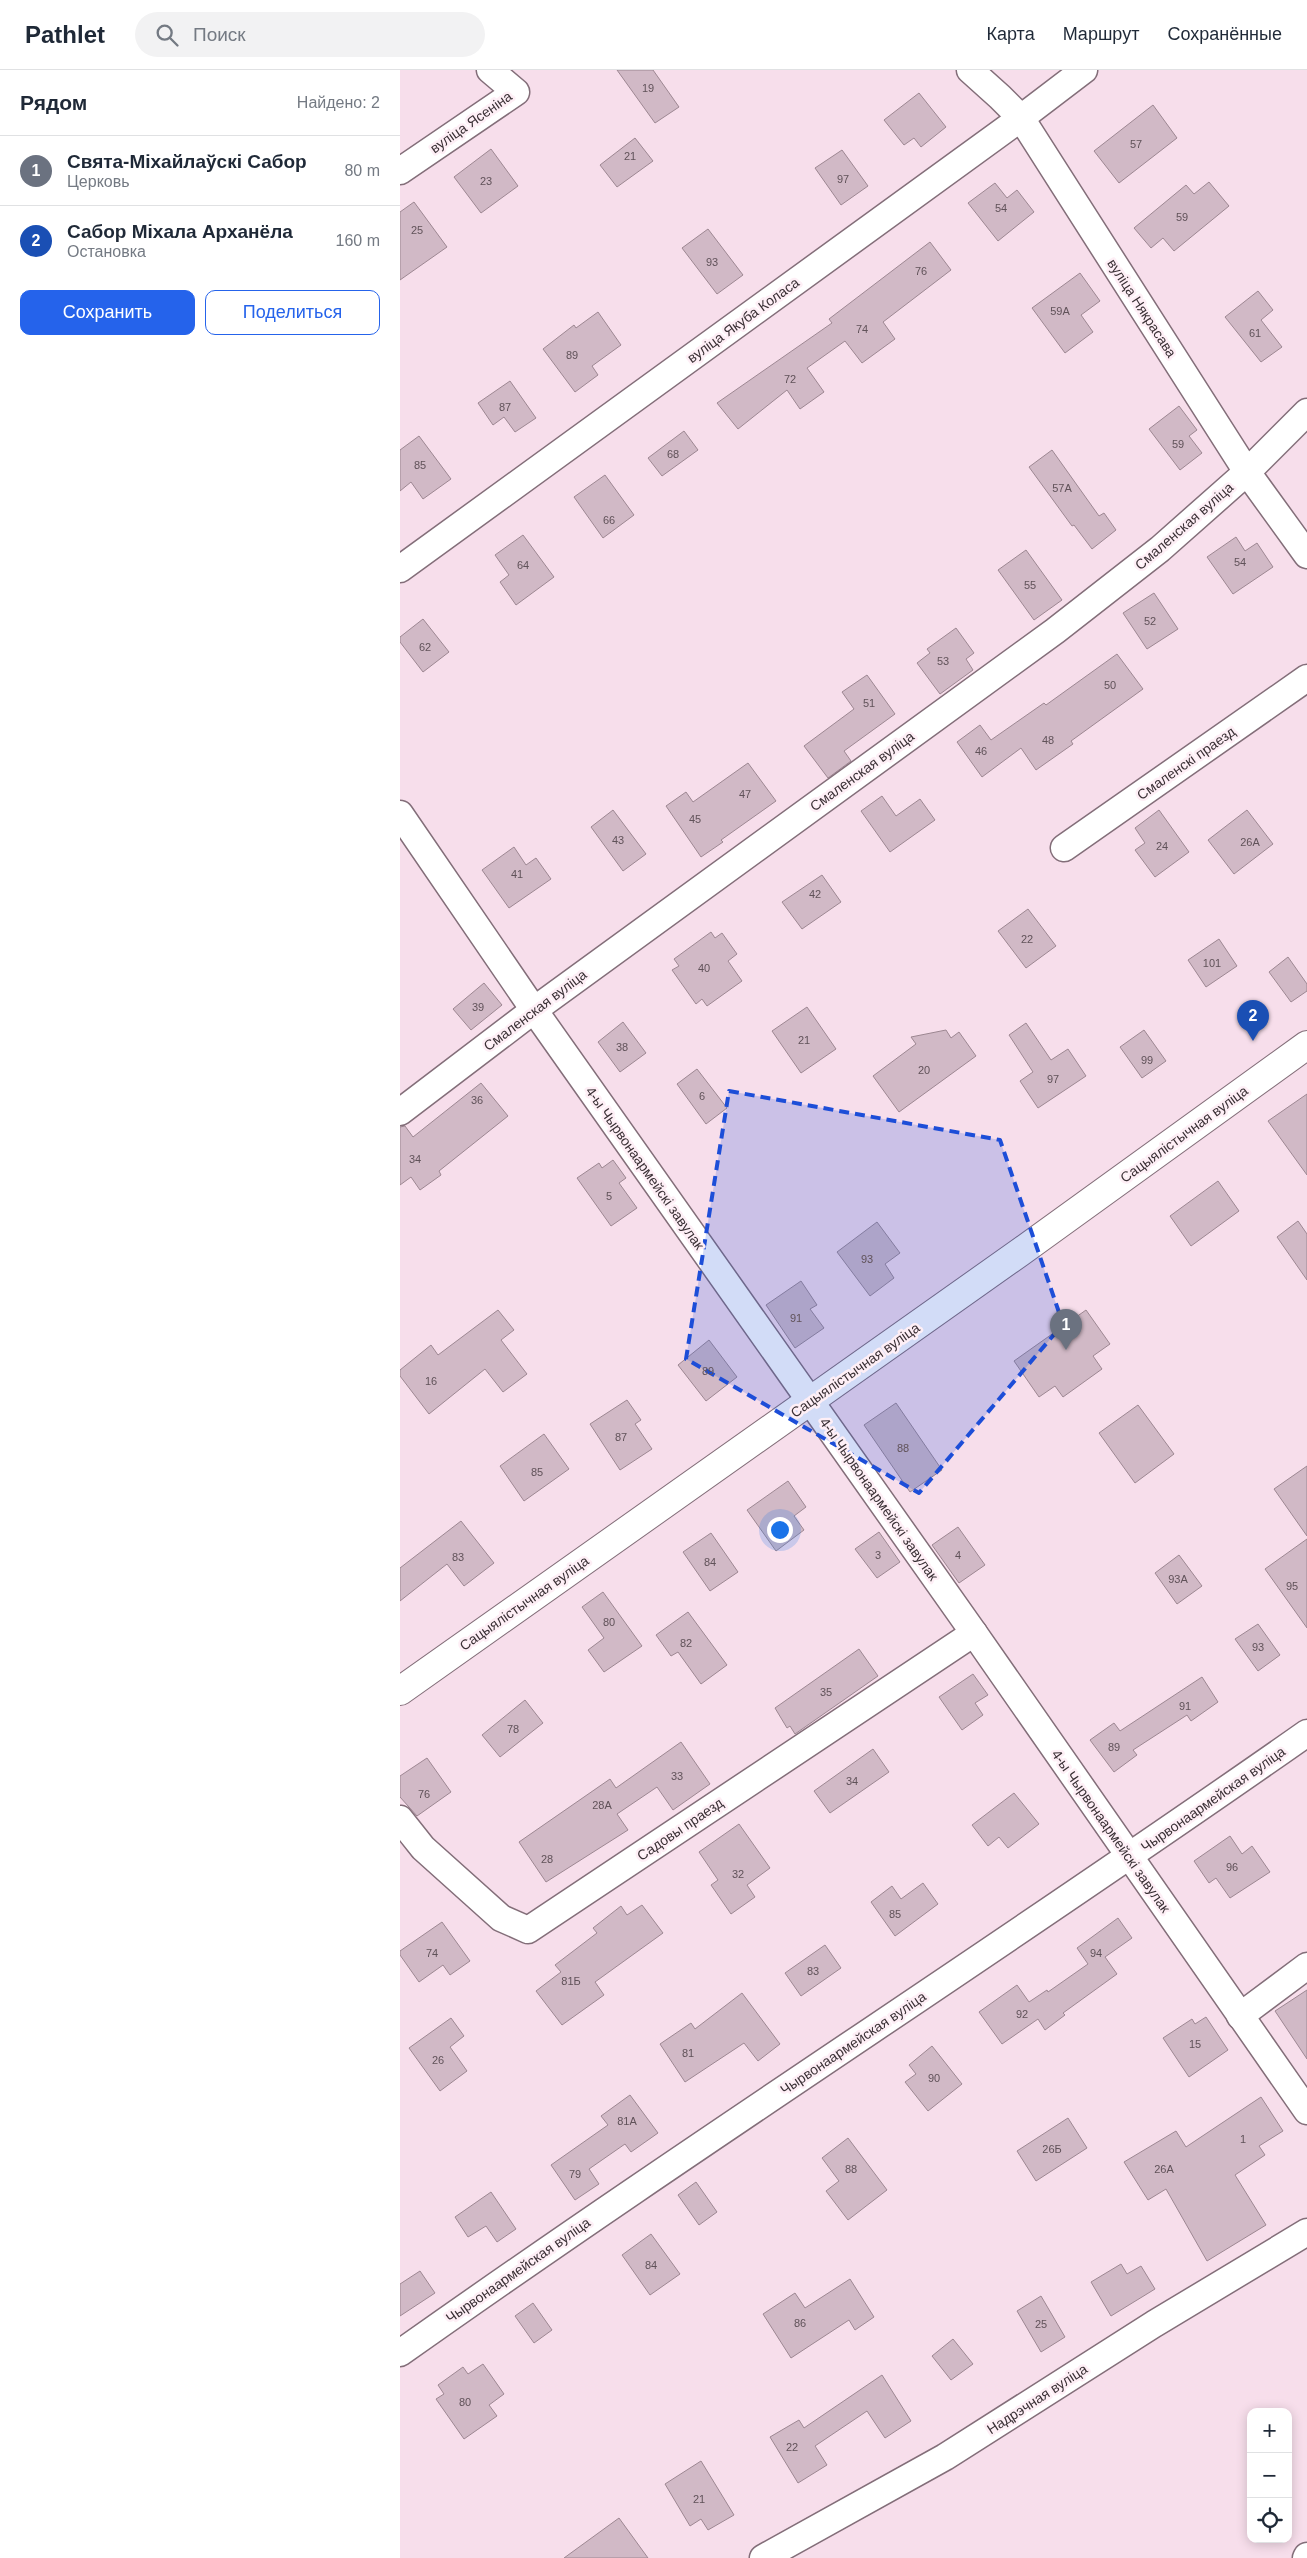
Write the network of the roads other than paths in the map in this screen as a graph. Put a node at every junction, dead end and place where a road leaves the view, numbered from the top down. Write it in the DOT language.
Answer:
graph roads {
  1 [pos="490,70"];
  2 [pos="970,70"];
  3 [pos="1084,70"];
  4 [pos="1021,118"];
  5 [pos="400,171"];
  6 [pos="1307,412"];
  7 [pos="1247,472"];
  8 [pos="1307,554"];
  9 [pos="400,568"];
  10 [pos="1307,678"];
  11 [pos="400,814"];
  12 [pos="1064,848"];
  13 [pos="534,1010"];
  14 [pos="1307,1045"];
  15 [pos="400,1112"];
  16 [pos="810,1402"];
  17 [pos="974,1633"];
  18 [pos="400,1691"];
  19 [pos="1307,1733"];
  20 [pos="400,1819"];
  21 [pos="1130,1858"];
  22 [pos="1307,1966"];
  23 [pos="1240,2016"];
  24 [pos="1307,2111"];
  25 [pos="1307,2232"];
  26 [pos="400,2353"];
  27 [pos="763,2558"];
  1 -- 5 [label="street, вуліца Ясеніна"];
  2 -- 4 [label="street, вуліца Някрасава"];
  3 -- 4 [label="street, вуліца Якуба Коласа"];
  4 -- 7 [label="street, вуліца Някрасава"];
  4 -- 9 [label="street, вуліца Якуба Коласа"];
  6 -- 7 [label="street, Смаленская вуліца"];
  7 -- 8 [label="street, вуліца Някрасава"];
  7 -- 13 [label="street, Смаленская вуліца"];
  10 -- 12 [label="street, Смаленскі праезд"];
  11 -- 13 [label="street, 4-ы Чырвонаармейскі завулак"];
  13 -- 15 [label="street, Смаленская вуліца"];
  13 -- 16 [label="street, 4-ы Чырвонаармейскі завулак"];
  14 -- 16 [label="main road, Сацыялістычная вуліца"];
  16 -- 17 [label="street, 4-ы Чырвонаармейскі завулак"];
  16 -- 18 [label="main road, Сацыялістычная вуліца"];
  17 -- 20 [label="street, Садовы праезд"];
  17 -- 21 [label="street, 4-ы Чырвонаармейскі завулак"];
  19 -- 21 [label="street, Чырвонаармейская вуліца"];
  21 -- 23 [label="street, 4-ы Чырвонаармейскі завулак"];
  21 -- 26 [label="street, Чырвонаармейская вуліца"];
  22 -- 23 [label="street"];
  23 -- 24 [label="street, 4-ы Чырвонаармейскі завулак"];
  25 -- 27 [label="street, Надрэчная вуліца"];
}
